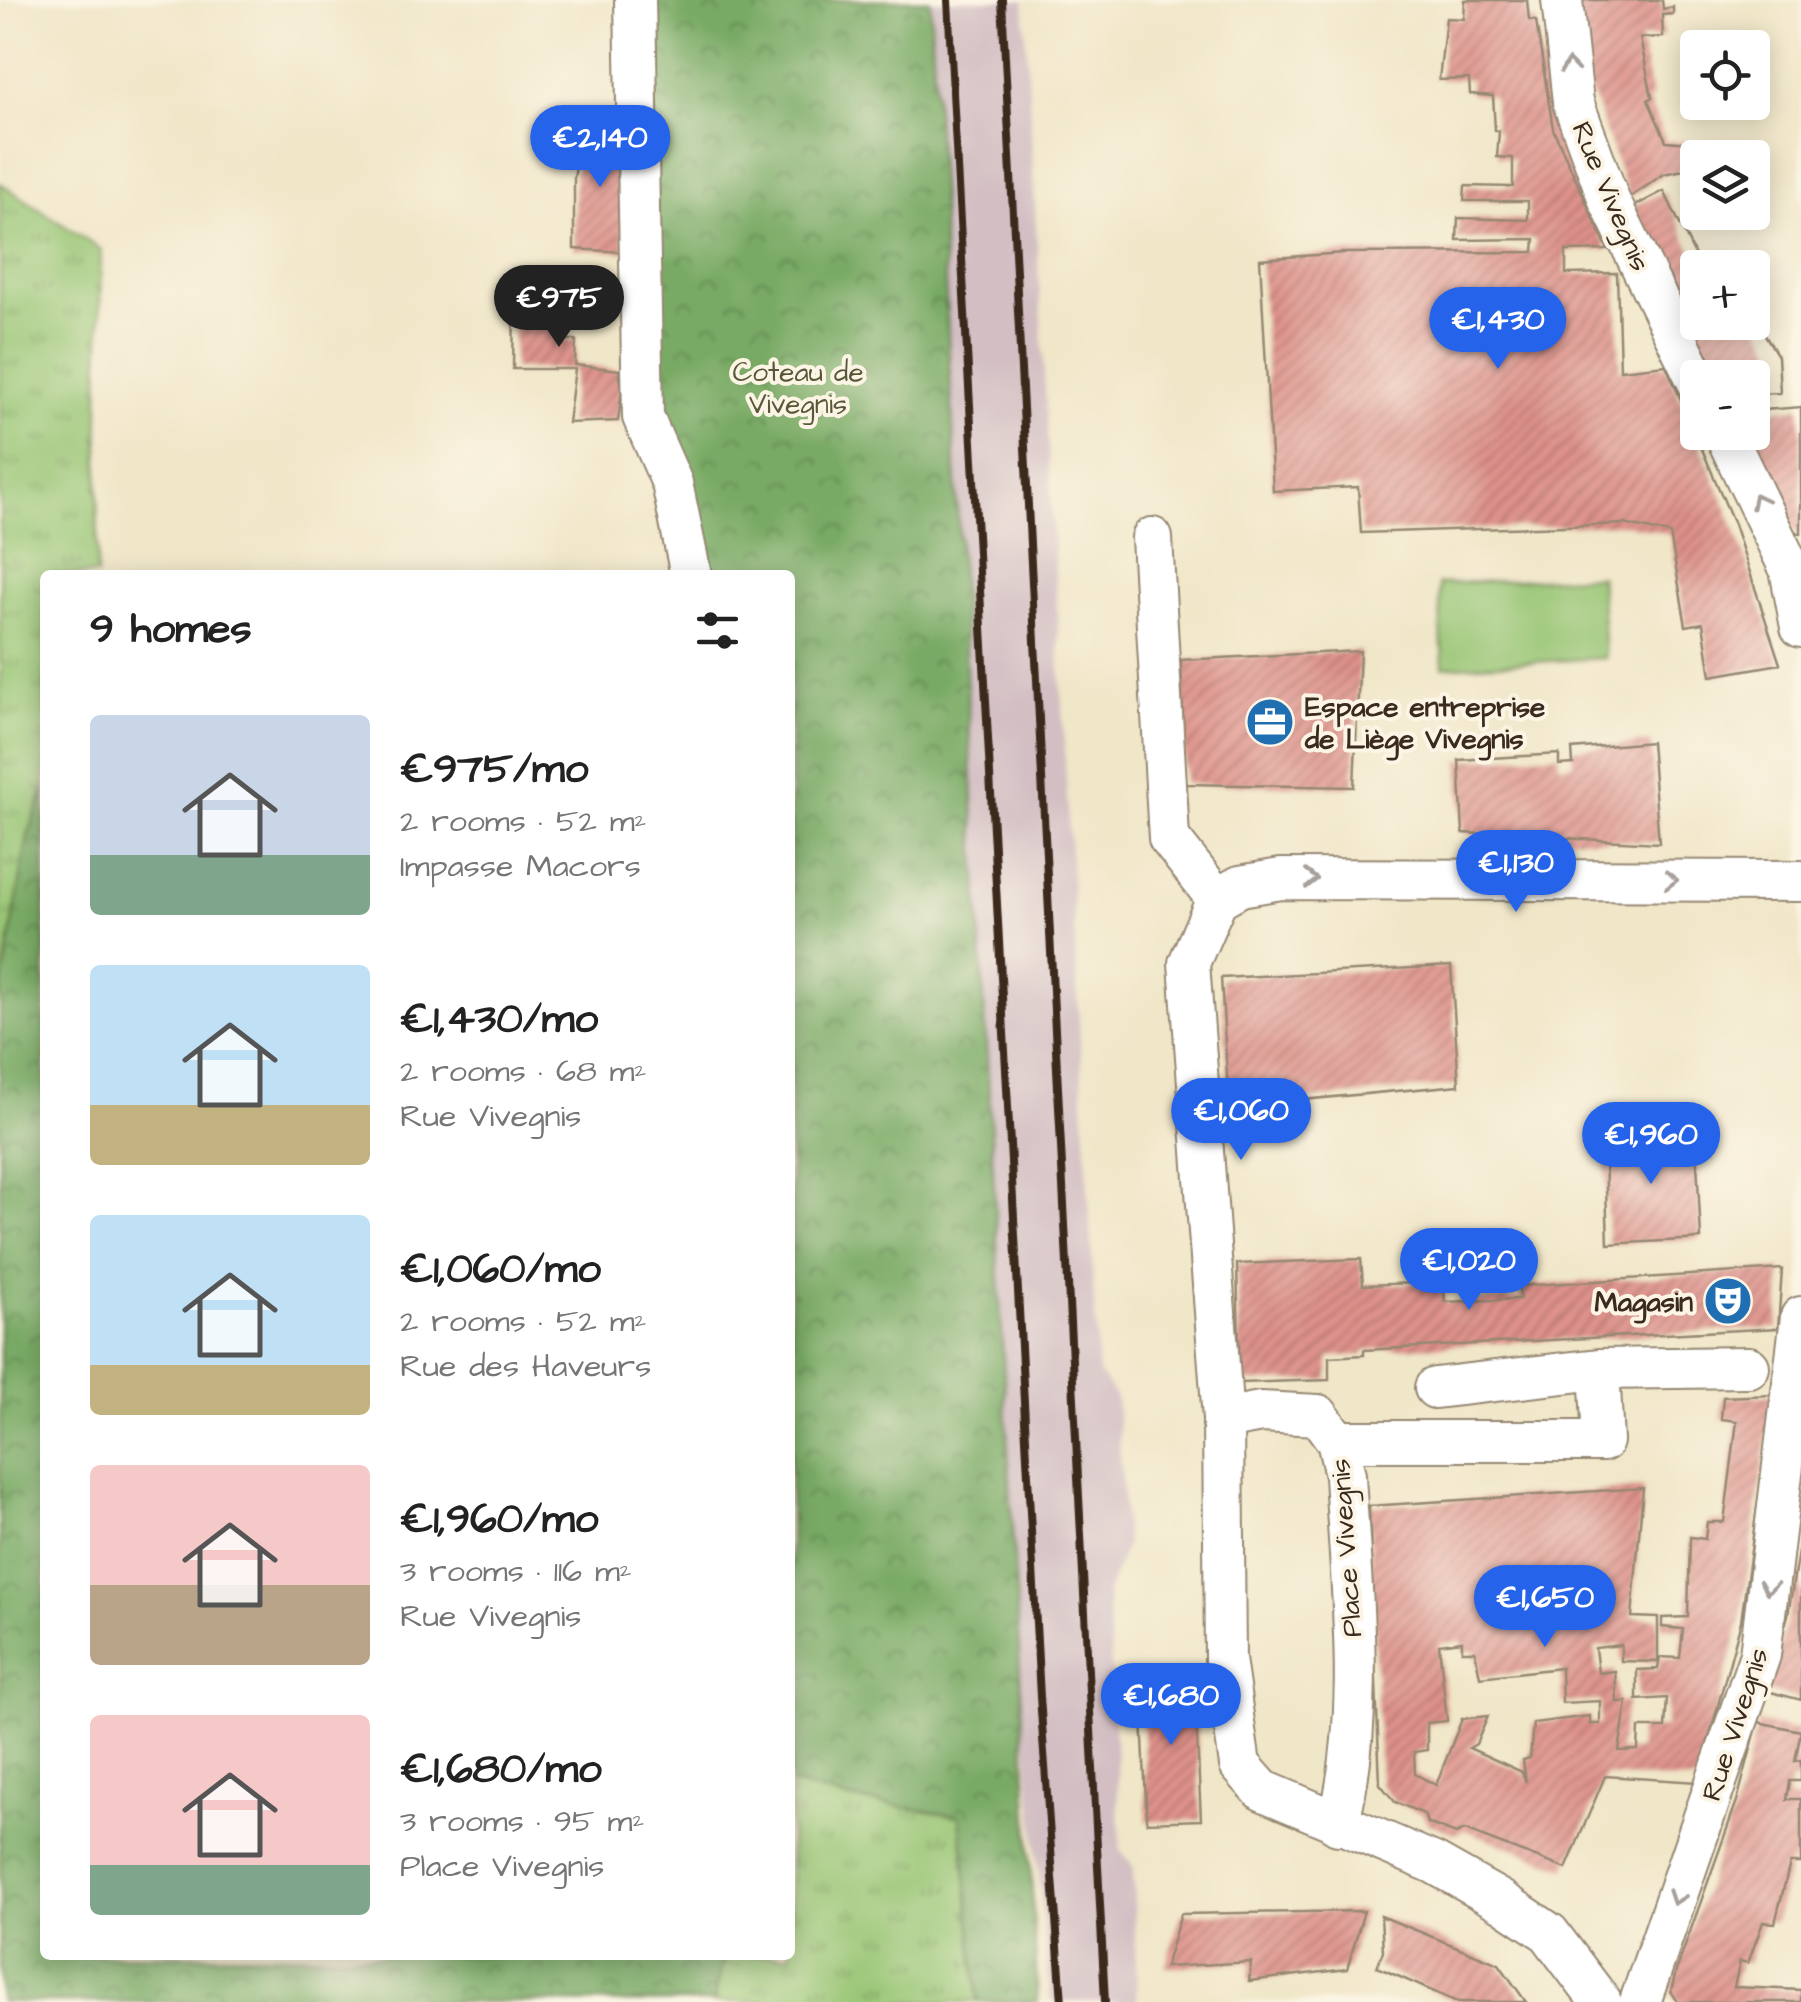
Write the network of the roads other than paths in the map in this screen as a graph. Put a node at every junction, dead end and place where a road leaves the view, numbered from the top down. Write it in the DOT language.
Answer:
graph roads {
  1 [pos="635,0"];
  2 [pos="1562,0"];
  3 [pos="1687,360"];
  4 [pos="1733,450"];
  5 [pos="1152,538"];
  6 [pos="1796,569"];
  7 [pos="690,570"];
  8 [pos="1801,628"];
  9 [pos="1801,881"];
  10 [pos="1217,899"];
  11 [pos="1801,1317"];
  12 [pos="1749,1367"];
  13 [pos="1599,1369"];
  14 [pos="1435,1388"];
  15 [pos="1796,1395"];
  16 [pos="1224,1419"];
  17 [pos="1337,1441"];
  18 [pos="1338,1825"];
  19 [pos="1601,2002"];
  20 [pos="1640,2002"];
  1 -- 7 [label="street"];
  3 -- 2 [label="street, Rue Vivegnis, one-way"];
  6 -- 4 [label="street, one-way"];
  5 -- 10 [label="street"];
  6 -- 8 [label="street"];
  10 -- 9 [label="street, one-way"];
  10 -- 16 [label="street"];
  11 -- 15 [label="street, Rue Vivegnis"];
  12 -- 13 [label="street"];
  13 -- 14 [label="street"];
  13 -- 17 [label="street"];
  15 -- 20 [label="street, Rue Vivegnis, one-way"];
  16 -- 17 [label="street, Place Vivegnis"];
  16 -- 18 [label="street"];
  17 -- 18 [label="street, Place Vivegnis"];
  18 -- 19 [label="street"];
}
